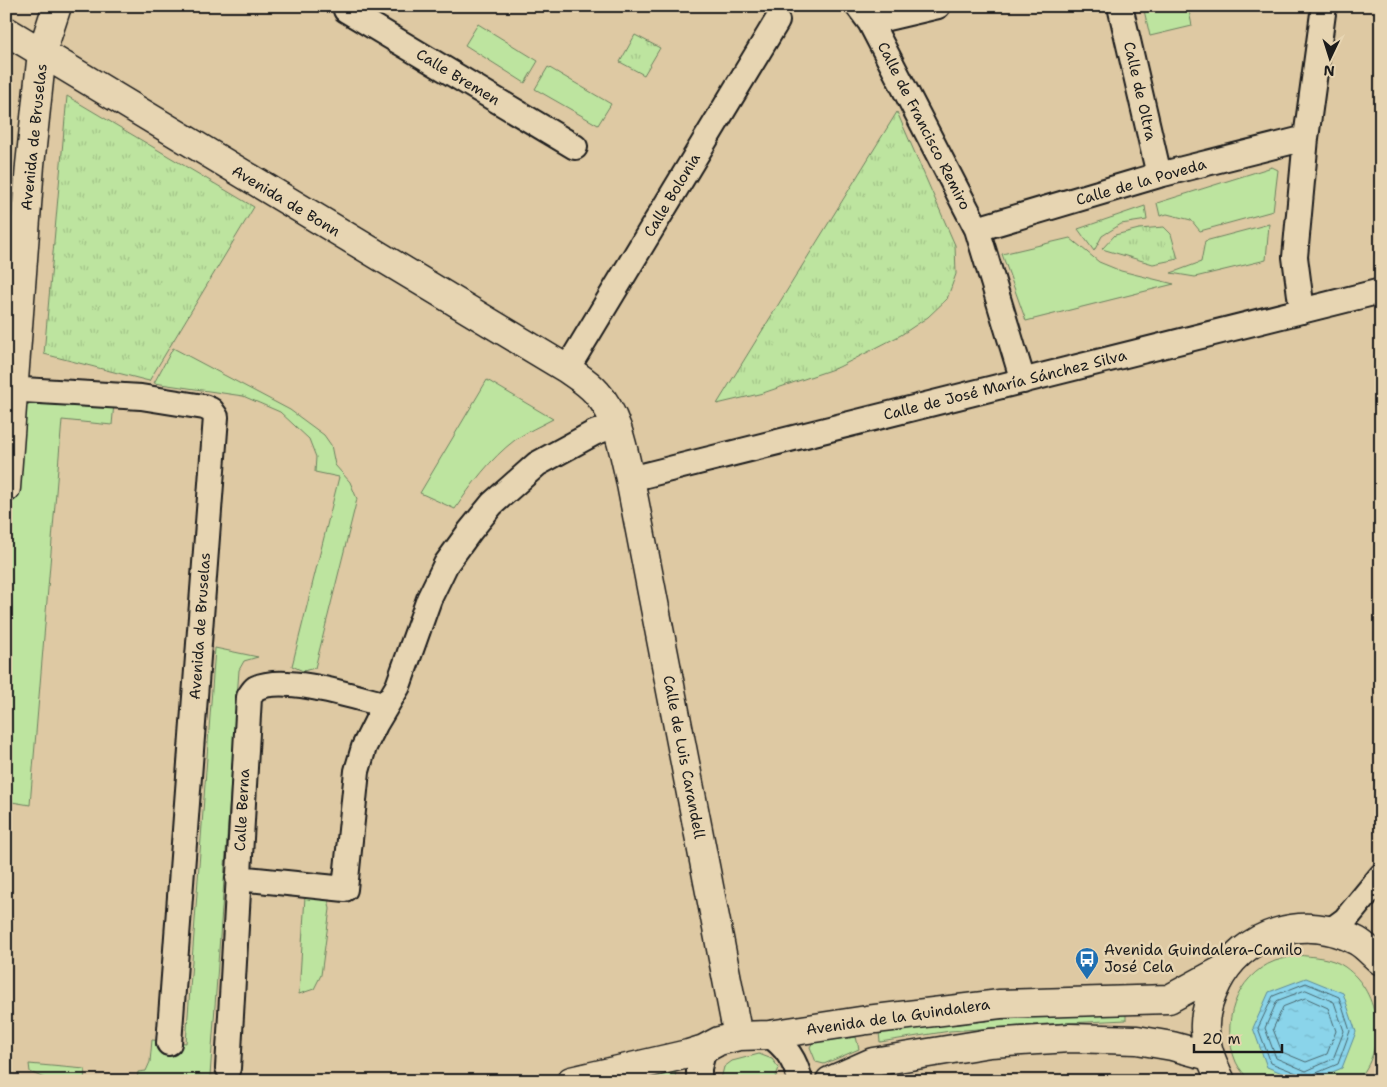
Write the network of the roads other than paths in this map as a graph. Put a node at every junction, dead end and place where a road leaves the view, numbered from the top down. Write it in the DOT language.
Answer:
graph roads {
  1 [pos="57,6"];
  2 [pos="348,6"];
  3 [pos="938,6"];
  4 [pos="1120,6"];
  5 [pos="1324,6"];
  6 [pos="864,14"];
  7 [pos="776,21"];
  8 [pos="6,31"];
  9 [pos="42,52"];
  10 [pos="1306,138"];
  11 [pos="575,147"];
  12 [pos="1160,175"];
  13 [pos="977,230"];
  14 [pos="1381,291"];
  15 [pos="1302,311"];
  16 [pos="566,369"];
  17 [pos="1023,381"];
  18 [pos="10,389"];
  19 [pos="616,425"];
  20 [pos="630,479"];
  21 [pos="6,488"];
  22 [pos="386,705"];
  23 [pos="1381,876"];
  24 [pos="238,878"];
  25 [pos="1330,931"];
  26 [pos="1381,961"];
  27 [pos="1224,969"];
  28 [pos="769,1035"];
  29 [pos="739,1036"];
  30 [pos="169,1043"];
  31 [pos="704,1049"];
  32 [pos="1209,1056"];
  33 [pos="228,1068"];
  34 [pos="571,1081"];
  35 [pos="699,1081"];
  36 [pos="800,1081"];
  37 [pos="830,1081"];
  38 [pos="1221,1081"];
  1 -- 9 [label="street, Avenida de Bruselas"];
  2 -- 11 [label="street, Calle Bremen"];
  3 -- 6 [label="street, Calle de Francisco Remiro"];
  4 -- 12 [label="street, Calle de Oltra"];
  5 -- 10 [label="street"];
  6 -- 13 [label="street, Calle de Francisco Remiro"];
  7 -- 16 [label="street, Calle Bolonia"];
  8 -- 9 [label="street, Avenida de Bonn"];
  9 -- 16 [label="street, Avenida de Bonn"];
  9 -- 18 [label="street, Avenida de Bruselas"];
  10 -- 12 [label="street, Calle de la Poveda"];
  10 -- 15 [label="street"];
  12 -- 13 [label="street, Calle de la Poveda"];
  13 -- 17 [label="street, Calle de Francisco Remiro"];
  14 -- 15 [label="street, Calle de José María Sánchez Silva"];
  15 -- 17 [label="street, Calle de José María Sánchez Silva"];
  16 -- 19 [label="street, Avenida de Bonn"];
  17 -- 20 [label="street, Calle de José María Sánchez Silva"];
  18 -- 21 [label="street, Avenida de Bruselas"];
  18 -- 30 [label="street, Avenida de Bruselas"];
  19 -- 20 [label="street, Calle de Luis Carandell"];
  19 -- 22 [label="street"];
  20 -- 29 [label="street, Calle de Luis Carandell"];
  22 -- 24 [label="street"];
  22 -- 24 [label="street, Calle Berna"];
  23 -- 25 [label="street"];
  24 -- 33 [label="street, Calle Berna"];
  25 -- 26 [label="street"];
  25 -- 27 [label="street"];
  27 -- 28 [label="street, Avenida de la Guindalera"];
  27 -- 32 [label="street"];
  28 -- 29 [label="street, Avenida de la Guindalera"];
  28 -- 36 [label="street"];
  29 -- 31 [label="street, Avenida de la Guindalera"];
  31 -- 34 [label="street, Avenida de la Guindalera"];
  31 -- 35 [label="street"];
  32 -- 37 [label="street"];
  32 -- 38 [label="street"];
}
